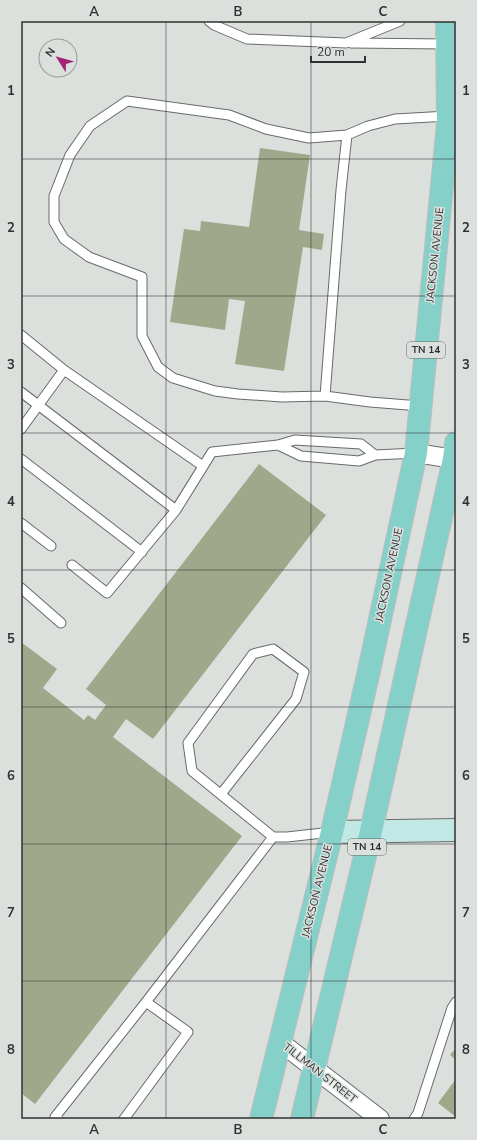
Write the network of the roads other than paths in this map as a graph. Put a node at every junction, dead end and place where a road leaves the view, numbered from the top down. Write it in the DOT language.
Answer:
graph roads {
  1 [pos="209,21"];
  2 [pos="400,21"];
  3 [pos="448,21"];
  4 [pos="346,43"];
  5 [pos="447,44"];
  6 [pos="448,116"];
  7 [pos="347,135"];
  8 [pos="21,335"];
  9 [pos="64,370"];
  10 [pos="21,392"];
  11 [pos="325,396"];
  12 [pos="38,405"];
  13 [pos="420,406"];
  14 [pos="21,429"];
  15 [pos="278,445"];
  16 [pos="455,451"];
  17 [pos="416,453"];
  18 [pos="375,455"];
  19 [pos="21,459"];
  20 [pos="203,466"];
  21 [pos="176,510"];
  22 [pos="21,522"];
  23 [pos="51,546"];
  24 [pos="142,552"];
  25 [pos="72,565"];
  26 [pos="21,588"];
  27 [pos="61,622"];
  28 [pos="221,794"];
  29 [pos="456,830"];
  30 [pos="370,831"];
  31 [pos="332,832"];
  32 [pos="273,837"];
  33 [pos="146,1002"];
  34 [pos="456,1002"];
  35 [pos="280,1042"];
  36 [pos="314,1068"];
  37 [pos="56,1118"];
  38 [pos="124,1119"];
  39 [pos="261,1119"];
  40 [pos="302,1119"];
  41 [pos="380,1119"];
  42 [pos="414,1119"];
  1 -- 4 [label="lane"];
  2 -- 4 [label="lane"];
  3 -- 5 [label="main road, JACKSON AVENUE / TN 14"];
  4 -- 5 [label="lane"];
  5 -- 6 [label="main road, JACKSON AVENUE / TN 14"];
  6 -- 7 [label="lane"];
  6 -- 13 [label="main road, JACKSON AVENUE / TN 14"];
  7 -- 11 [label="lane"];
  7 -- 11 [label="lane"];
  8 -- 9 [label="lane"];
  9 -- 12 [label="lane"];
  9 -- 20 [label="lane"];
  10 -- 12 [label="lane"];
  11 -- 13 [label="lane"];
  12 -- 14 [label="lane"];
  12 -- 21 [label="lane"];
  13 -- 17 [label="main road, JACKSON AVENUE / TN 14"];
  15 -- 18 [label="lane"];
  15 -- 18 [label="lane"];
  15 -- 20 [label="lane"];
  16 -- 17 [label="street"];
  16 -- 30 [label="main road, TN 14"];
  17 -- 18 [label="lane"];
  17 -- 31 [label="main road, JACKSON AVENUE / TN 14"];
  19 -- 24 [label="lane"];
  20 -- 21 [label="lane"];
  21 -- 24 [label="lane"];
  22 -- 23 [label="lane"];
  24 -- 25 [label="lane"];
  26 -- 27 [label="lane"];
  28 -- 28 [label="lane"];
  28 -- 32 [label="lane"];
  29 -- 30 [label="street"];
  30 -- 31 [label="street"];
  30 -- 36 [label="main road, TN 14"];
  31 -- 32 [label="lane"];
  31 -- 35 [label="main road, JACKSON AVENUE / TN 14"];
  32 -- 33 [label="lane"];
  33 -- 37 [label="lane"];
  33 -- 38 [label="lane"];
  34 -- 42 [label="lane"];
  35 -- 36 [label="street, TILLMAN STREET"];
  35 -- 39 [label="main road, JACKSON AVENUE / TN 14"];
  36 -- 40 [label="main road, TN 14"];
  36 -- 41 [label="street, TILLMAN STREET"];
}
